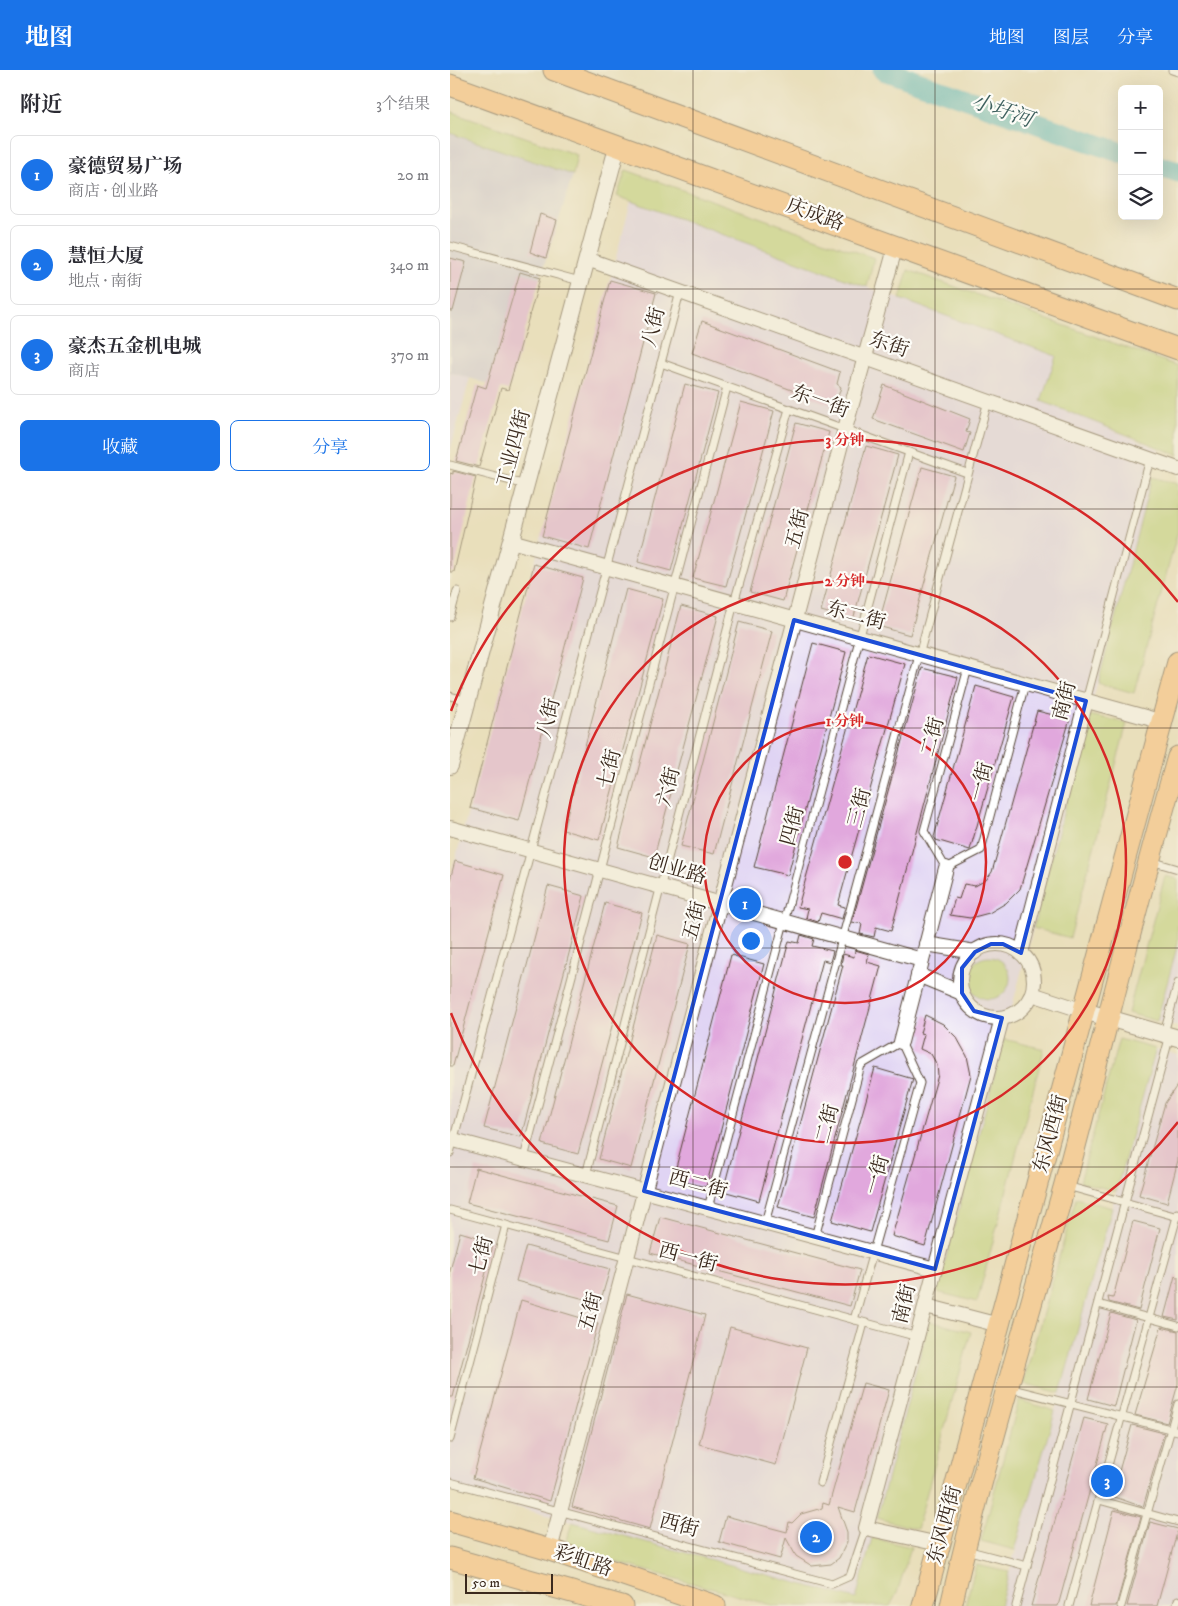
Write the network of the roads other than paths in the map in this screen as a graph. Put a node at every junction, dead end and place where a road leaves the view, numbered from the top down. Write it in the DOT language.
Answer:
graph roads {
  1 [pos="554,70"];
  2 [pos="1172,70"];
  3 [pos="1178,72"];
  4 [pos="450,85"];
  5 [pos="618,144"];
  6 [pos="896,245"];
  7 [pos="450,246"];
  8 [pos="587,260"];
  9 [pos="581,282"];
  10 [pos="680,292"];
  11 [pos="1178,300"];
  12 [pos="1178,348"];
  13 [pos="864,358"];
  14 [pos="661,363"];
  15 [pos="727,387"];
  16 [pos="988,401"];
  17 [pos="789,409"];
  18 [pos="845,429"];
  19 [pos="909,452"];
  20 [pos="1150,459"];
  21 [pos="450,466"];
  22 [pos="1178,469"];
  23 [pos="967,473"];
  24 [pos="526,485"];
  25 [pos="511,541"];
  26 [pos="607,568"];
  27 [pos="675,586"];
  28 [pos="457,591"];
  29 [pos="734,603"];
  30 [pos="450,617"];
  31 [pos="794,620"];
  32 [pos="860,638"];
  33 [pos="918,654"];
  34 [pos="1178,662"];
  35 [pos="968,668"];
  36 [pos="1025,684"];
  37 [pos="450,696"];
  38 [pos="468,701"];
  39 [pos="1086,701"];
  40 [pos="1162,722"];
  41 [pos="1178,757"];
  42 [pos="450,766"];
  43 [pos="450,828"];
  44 [pos="531,851"];
  45 [pos="1148,860"];
  46 [pos="946,868"];
  47 [pos="1178,869"];
  48 [pos="600,870"];
  49 [pos="660,887"];
  50 [pos="720,904"];
  51 [pos="784,922"];
  52 [pos="842,938"];
  53 [pos="926,944"];
  54 [pos="975,952"];
  55 [pos="1021,953"];
  56 [pos="922,960"];
  57 [pos="918,975"];
  58 [pos="1178,983"];
  59 [pos="962,993"];
  60 [pos="1032,994"];
  61 [pos="1084,1011"];
  62 [pos="1002,1018"];
  63 [pos="1108,1018"];
  64 [pos="1171,1036"];
  65 [pos="901,1042"];
  66 [pos="451,1144"];
  67 [pos="524,1158"];
  68 [pos="586,1175"];
  69 [pos="1064,1186"];
  70 [pos="644,1191"];
  71 [pos="1125,1202"];
  72 [pos="708,1208"];
  73 [pos="450,1210"];
  74 [pos="1178,1215"];
  75 [pos="765,1223"];
  76 [pos="506,1226"];
  77 [pos="815,1237"];
  78 [pos="873,1252"];
  79 [pos="626,1258"];
  80 [pos="935,1269"];
  81 [pos="1098,1304"];
  82 [pos="926,1306"];
  83 [pos="1149,1318"];
  84 [pos="854,1320"];
  85 [pos="864,1323"];
  86 [pos="999,1325"];
  87 [pos="1178,1326"];
  88 [pos="918,1337"];
  89 [pos="1006,1388"];
  90 [pos="1071,1404"];
  91 [pos="1178,1404"];
  92 [pos="1122,1417"];
  93 [pos="1174,1430"];
  94 [pos="450,1439"];
  95 [pos="450,1482"];
  96 [pos="820,1482"];
  97 [pos="1099,1500"];
  98 [pos="560,1511"];
  99 [pos="1147,1513"];
  100 [pos="450,1520"];
  101 [pos="1178,1522"];
  102 [pos="866,1528"];
  103 [pos="939,1544"];
  104 [pos="964,1549"];
  105 [pos="550,1550"];
  106 [pos="450,1558"];
  107 [pos="1027,1566"];
  108 [pos="1178,1600"];
  109 [pos="622,1606"];
  110 [pos="716,1606"];
  111 [pos="922,1606"];
  112 [pos="951,1606"];
  113 [pos="1016,1606"];
  114 [pos="1070,1606"];
  115 [pos="1121,1606"];
  116 [pos="1176,1606"];
  1 -- 11 [label="main road"];
  2 -- 3 [label="lane"];
  4 -- 5 [label="main road, 庆成路"];
  5 -- 6 [label="main road, 庆成路"];
  5 -- 8 [label="street, 工业四街"];
  6 -- 12 [label="main road, 庆成路"];
  6 -- 13 [label="street, 五街"];
  7 -- 9 [label="lane"];
  8 -- 9 [label="street, 工业四街"];
  8 -- 10 [label="street, 东街"];
  9 -- 24 [label="street, 工业四街"];
  10 -- 13 [label="street, 东街"];
  10 -- 14 [label="lane, 八街"];
  13 -- 16 [label="street, 东街"];
  13 -- 18 [label="street, 五街"];
  14 -- 15 [label="lane, 东一街"];
  14 -- 26 [label="lane, 八街"];
  15 -- 17 [label="lane, 东一街"];
  15 -- 27 [label="lane, 七街"];
  16 -- 20 [label="street, 东街"];
  16 -- 23 [label="lane, 三街"];
  17 -- 18 [label="lane, 东一街"];
  17 -- 29 [label="lane, 六街"];
  18 -- 19 [label="lane, 东一街"];
  18 -- 31 [label="street, 五街"];
  19 -- 23 [label="lane, 东一街"];
  19 -- 32 [label="lane, 四街"];
  20 -- 22 [label="street, 东街"];
  20 -- 39 [label="lane, 南街"];
  21 -- 24 [label="lane"];
  23 -- 33 [label="lane, 三街"];
  24 -- 25 [label="street, 工业四街"];
  25 -- 26 [label="street, 东二街"];
  25 -- 38 [label="street, 工业四街"];
  26 -- 27 [label="street, 东二街"];
  26 -- 44 [label="lane, 八街"];
  27 -- 29 [label="street, 东二街"];
  27 -- 48 [label="lane, 七街"];
  28 -- 30 [label="lane"];
  29 -- 31 [label="street, 东二街"];
  29 -- 49 [label="lane, 六街"];
  31 -- 32 [label="street, 东二街"];
  31 -- 50 [label="street, 五街"];
  32 -- 33 [label="street, 东二街"];
  32 -- 51 [label="lane, 四街"];
  33 -- 35 [label="street, 东二街"];
  33 -- 52 [label="lane, 三街"];
  34 -- 40 [label="main road, 东风西街"];
  35 -- 36 [label="street, 东二街"];
  35 -- 46 [label="lane, 二街"];
  36 -- 39 [label="street, 东二街"];
  36 -- 46 [label="lane, 一街"];
  37 -- 38 [label="lane"];
  38 -- 42 [label="street, 工业四街"];
  39 -- 40 [label="street, 东二街"];
  39 -- 55 [label="street, 南街"];
  40 -- 61 [label="main road, 东风西街"];
  41 -- 45 [label="main road, 东风西街"];
  43 -- 44 [label="street, 创业路"];
  44 -- 48 [label="street, 创业路"];
  44 -- 66 [label="lane, 八街"];
  45 -- 47 [label="lane"];
  45 -- 63 [label="main road, 东风西街"];
  46 -- 53 [label="street"];
  48 -- 49 [label="street, 创业路"];
  48 -- 67 [label="lane, 七街"];
  49 -- 50 [label="street, 创业路"];
  49 -- 68 [label="lane, 六街"];
  50 -- 51 [label="street, 创业路"];
  50 -- 70 [label="street, 五街"];
  51 -- 52 [label="street, 创业路"];
  51 -- 72 [label="lane, 四街"];
  52 -- 56 [label="street, 创业路"];
  52 -- 75 [label="lane, 三街"];
  53 -- 54 [label="street"];
  53 -- 56 [label="street"];
  54 -- 55 [label="street"];
  54 -- 59 [label="street"];
  55 -- 60 [label="street"];
  56 -- 57 [label="street"];
  57 -- 59 [label="street"];
  57 -- 65 [label="street"];
  58 -- 64 [label="lane"];
  59 -- 62 [label="street"];
  60 -- 61 [label="street"];
  60 -- 62 [label="street"];
  61 -- 63 [label="street"];
  61 -- 86 [label="main road, 东风西街"];
  62 -- 80 [label="street, 南街"];
  63 -- 64 [label="street"];
  63 -- 69 [label="main road, 东风西街"];
  64 -- 71 [label="lane"];
  65 -- 77 [label="lane, 二街"];
  65 -- 78 [label="lane, 一街"];
  66 -- 67 [label="street, 西二街"];
  67 -- 68 [label="street, 西二街"];
  68 -- 70 [label="street, 西二街"];
  69 -- 71 [label="lane"];
  69 -- 89 [label="main road, 东风西街"];
  70 -- 72 [label="street, 西二街"];
  70 -- 79 [label="street, 五街"];
  71 -- 74 [label="lane"];
  71 -- 81 [label="lane"];
  72 -- 75 [label="street, 西二街"];
  73 -- 76 [label="lane, 西一街"];
  74 -- 83 [label="lane"];
  75 -- 77 [label="street, 西二街"];
  76 -- 79 [label="lane, 西一街"];
  76 -- 94 [label="lane, 七街"];
  77 -- 78 [label="street, 西二街"];
  78 -- 80 [label="street, 西二街"];
  78 -- 84 [label="lane, 一街"];
  79 -- 84 [label="lane, 西一街"];
  79 -- 98 [label="street, 五街"];
  80 -- 82 [label="street, 南街"];
  81 -- 83 [label="lane"];
  81 -- 90 [label="lane"];
  82 -- 86 [label="street"];
  82 -- 88 [label="street, 南街"];
  83 -- 87 [label="lane"];
  83 -- 92 [label="lane"];
  84 -- 85 [label="lane, 西一街"];
  85 -- 88 [label="lane, 西一街"];
  85 -- 96 [label="lane"];
  86 -- 103 [label="main road, 东风西街"];
  88 -- 102 [label="street, 南街"];
  89 -- 90 [label="lane"];
  89 -- 104 [label="main road, 东风西街"];
  90 -- 92 [label="lane"];
  90 -- 107 [label="lane"];
  91 -- 93 [label="lane"];
  92 -- 93 [label="lane"];
  92 -- 97 [label="lane"];
  93 -- 99 [label="lane"];
  95 -- 98 [label="lane, 西街"];
  97 -- 99 [label="lane"];
  97 -- 114 [label="lane"];
  98 -- 102 [label="lane, 西街"];
  98 -- 105 [label="street, 五街"];
  99 -- 101 [label="lane"];
  99 -- 115 [label="lane"];
  100 -- 105 [label="main road, 彩虹路"];
  102 -- 103 [label="street"];
  103 -- 111 [label="main road, 东风西街"];
  104 -- 107 [label="lane"];
  104 -- 112 [label="main road, 东风西街"];
  105 -- 110 [label="main road, 彩虹路"];
  106 -- 109 [label="main road, 彩虹路"];
  107 -- 113 [label="lane"];
  108 -- 116 [label="lane"];
}
